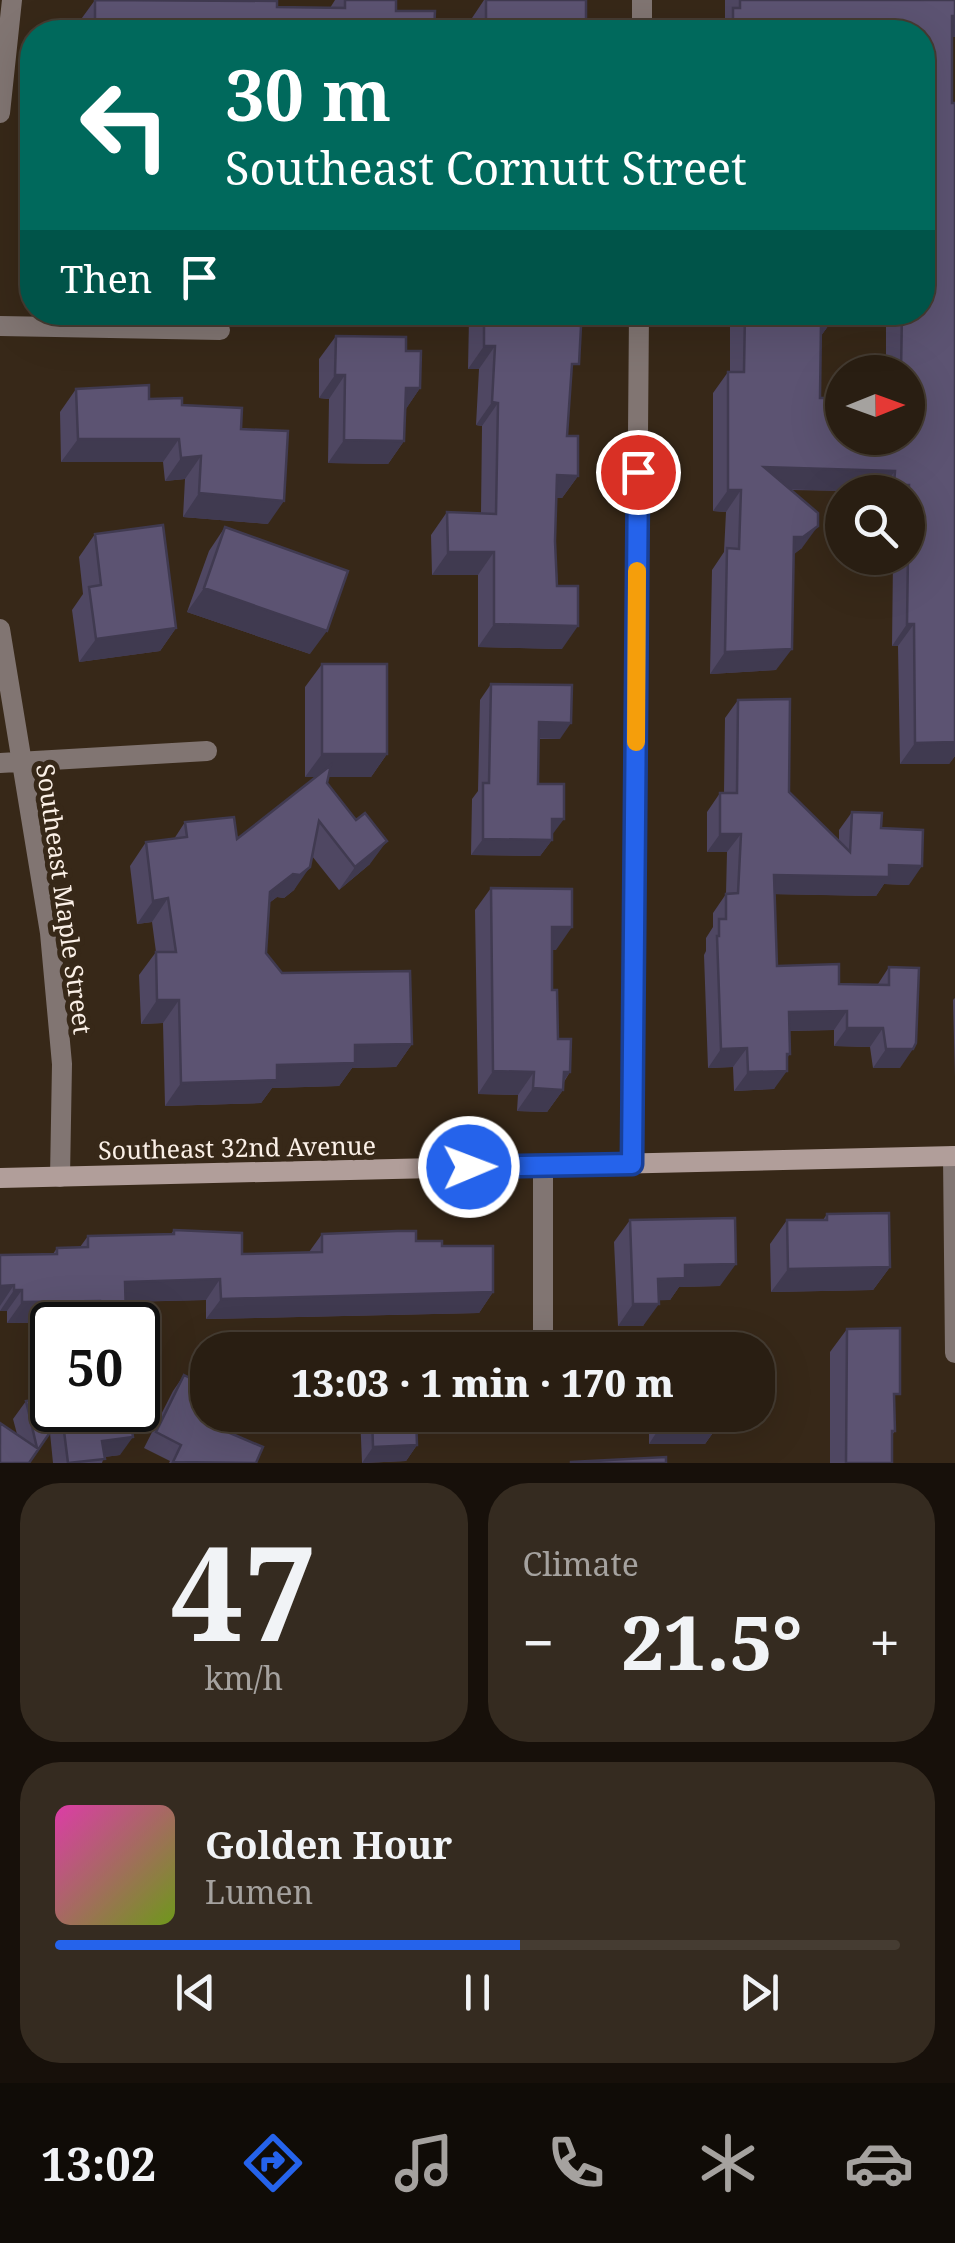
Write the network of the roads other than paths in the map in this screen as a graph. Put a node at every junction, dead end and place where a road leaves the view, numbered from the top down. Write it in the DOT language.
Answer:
graph roads {
  1 [pos="12,0"];
  2 [pos="0,113"];
  3 [pos="639,325"];
  4 [pos="0,326"];
  5 [pos="220,330"];
  6 [pos="0,630"];
  7 [pos="207,751"];
  8 [pos="10,762"];
  9 [pos="954,1156"];
  10 [pos="632,1164"];
  11 [pos="544,1166"];
  12 [pos="60,1177"];
  13 [pos="0,1178"];
  14 [pos="543,1332"];
  15 [pos="955,1353"];
  1 -- 2 [label="street"];
  3 -- 10 [label="street"];
  4 -- 5 [label="street"];
  6 -- 8 [label="street, Southeast Maple Street"];
  7 -- 8 [label="street"];
  8 -- 12 [label="street, Southeast Maple Street"];
  9 -- 10 [label="main road, Southeast 32nd Avenue"];
  9 -- 15 [label="street"];
  10 -- 11 [label="main road, Southeast 32nd Avenue"];
  11 -- 12 [label="main road, Southeast 32nd Avenue"];
  11 -- 14 [label="street"];
  12 -- 13 [label="main road, Southeast 32nd Avenue"];
}
